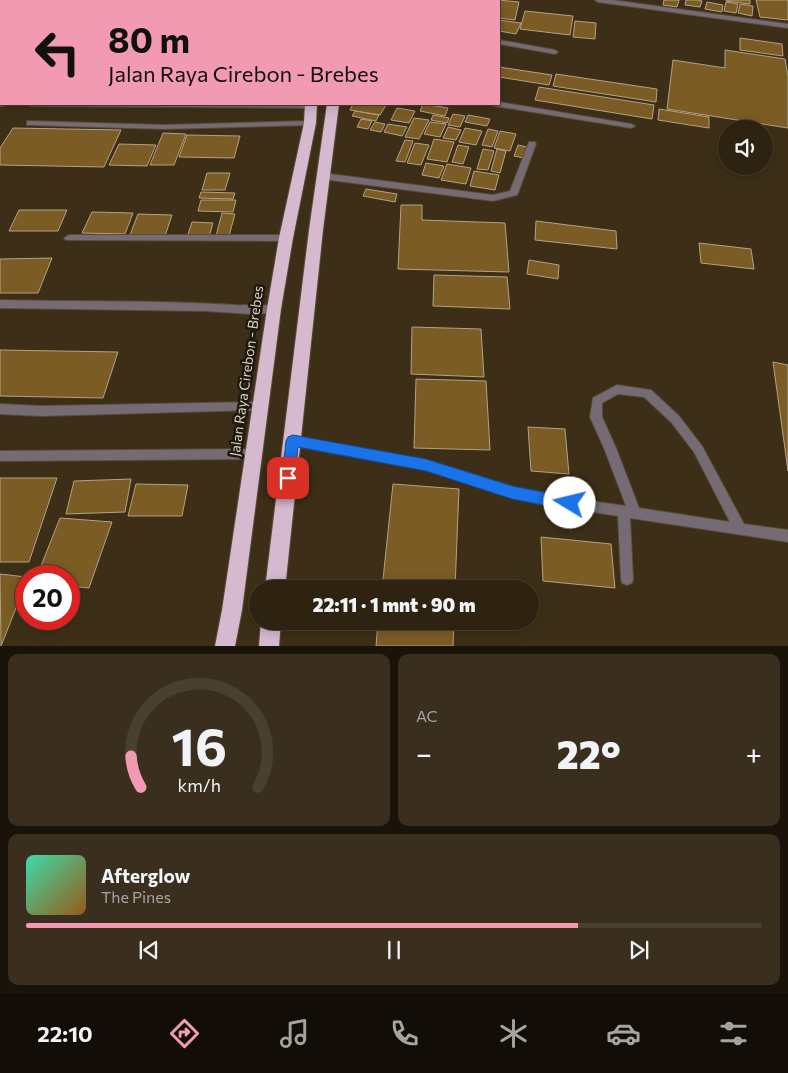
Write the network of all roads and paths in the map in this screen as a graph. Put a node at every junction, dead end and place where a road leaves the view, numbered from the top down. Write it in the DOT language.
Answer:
graph roads {
  1 [pos="598,0"];
  2 [pos="788,26"];
  3 [pos="500,42"];
  4 [pos="555,52"];
  5 [pos="311,105"];
  6 [pos="333,105"];
  7 [pos="500,105"];
  8 [pos="30,123"];
  9 [pos="310,123"];
  10 [pos="329,123"];
  11 [pos="631,126"];
  12 [pos="532,144"];
  13 [pos="322,176"];
  14 [pos="69,238"];
  15 [pos="286,238"];
  16 [pos="0,304"];
  17 [pos="274,309"];
  18 [pos="260,406"];
  19 [pos="0,409"];
  20 [pos="293,441"];
  21 [pos="253,454"];
  22 [pos="0,456"];
  23 [pos="630,512"];
  24 [pos="740,529"];
  25 [pos="788,536"];
  26 [pos="627,579"];
  27 [pos="276,580"];
  28 [pos="271,630"];
  29 [pos="225,646"];
  30 [pos="269,646"];
  1 -- 2 [label="street"];
  3 -- 4 [label="street"];
  5 -- 9 [label="highway, Jalan Raya Cirebon - Brebes"];
  6 -- 10 [label="highway"];
  7 -- 11 [label="street"];
  8 -- 9 [label="street"];
  9 -- 10 [label="highway"];
  9 -- 15 [label="highway, Jalan Raya Cirebon - Brebes"];
  10 -- 13 [label="highway"];
  12 -- 13 [label="street"];
  13 -- 20 [label="highway"];
  14 -- 15 [label="street"];
  15 -- 17 [label="highway, Jalan Raya Cirebon - Brebes"];
  16 -- 17 [label="street"];
  17 -- 18 [label="highway, Jalan Raya Cirebon - Brebes"];
  18 -- 19 [label="street"];
  18 -- 21 [label="highway, Jalan Raya Cirebon - Brebes"];
  20 -- 23 [label="street"];
  20 -- 27 [label="highway"];
  21 -- 22 [label="street"];
  21 -- 29 [label="highway, Jalan Raya Cirebon - Brebes"];
  23 -- 24 [label="street"];
  23 -- 24 [label="street"];
  23 -- 26 [label="street"];
  24 -- 25 [label="street"];
  28 -- 30 [label="highway"];
}
